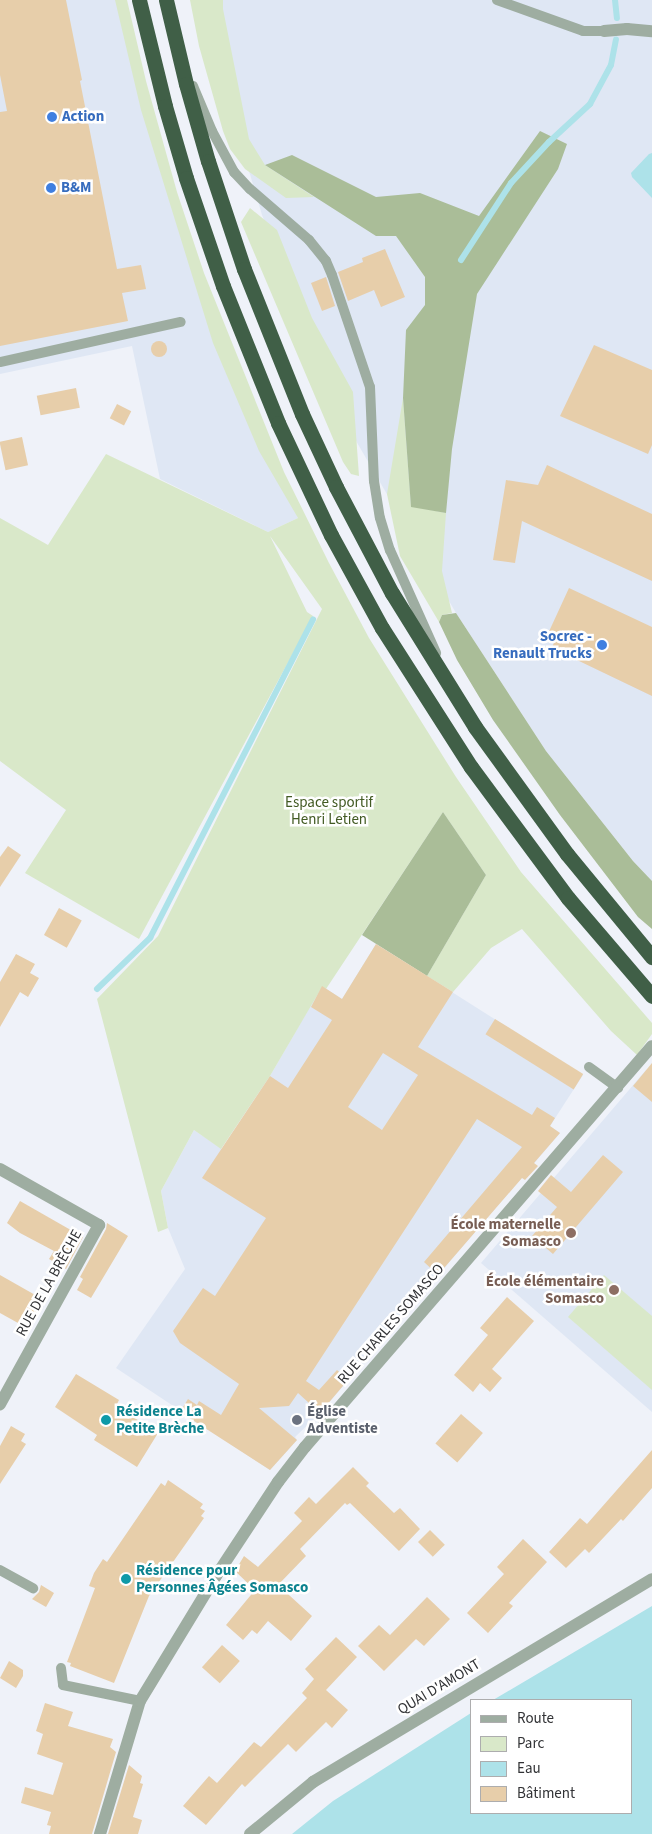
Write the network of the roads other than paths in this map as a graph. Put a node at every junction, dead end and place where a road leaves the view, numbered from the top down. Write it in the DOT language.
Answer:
graph roads {
  1 [pos="139,0"];
  2 [pos="166,0"];
  3 [pos="497,0"];
  4 [pos="652,31"];
  5 [pos="604,32"];
  6 [pos="176,46"];
  7 [pos="181,322"];
  8 [pos="0,362"];
  9 [pos="457,699"];
  10 [pos="648,953"];
  11 [pos="652,996"];
  12 [pos="652,1046"];
  13 [pos="589,1067"];
  14 [pos="618,1088"];
  15 [pos="0,1168"];
  16 [pos="0,1404"];
  17 [pos="0,1570"];
  18 [pos="652,1579"];
  19 [pos="33,1588"];
  20 [pos="61,1668"];
  21 [pos="140,1701"];
  22 [pos="100,1834"];
  23 [pos="250,1834"];
  1 -- 11 [label="highway"];
  2 -- 6 [label="highway"];
  3 -- 5 [label="lane"];
  4 -- 5 [label="street"];
  6 -- 9 [label="highway"];
  6 -- 9 [label="lane"];
  7 -- 8 [label="lane"];
  9 -- 10 [label="highway"];
  12 -- 14 [label="street, RUE CHARLES SOMASCO"];
  13 -- 14 [label="lane"];
  14 -- 21 [label="street, RUE CHARLES SOMASCO"];
  15 -- 16 [label="street, RUE DE LA BRÈCHE"];
  17 -- 19 [label="lane"];
  18 -- 23 [label="street, QUAI D'AMONT"];
  20 -- 21 [label="lane"];
  21 -- 22 [label="street, RUE CHARLES SOMASCO"];
}
